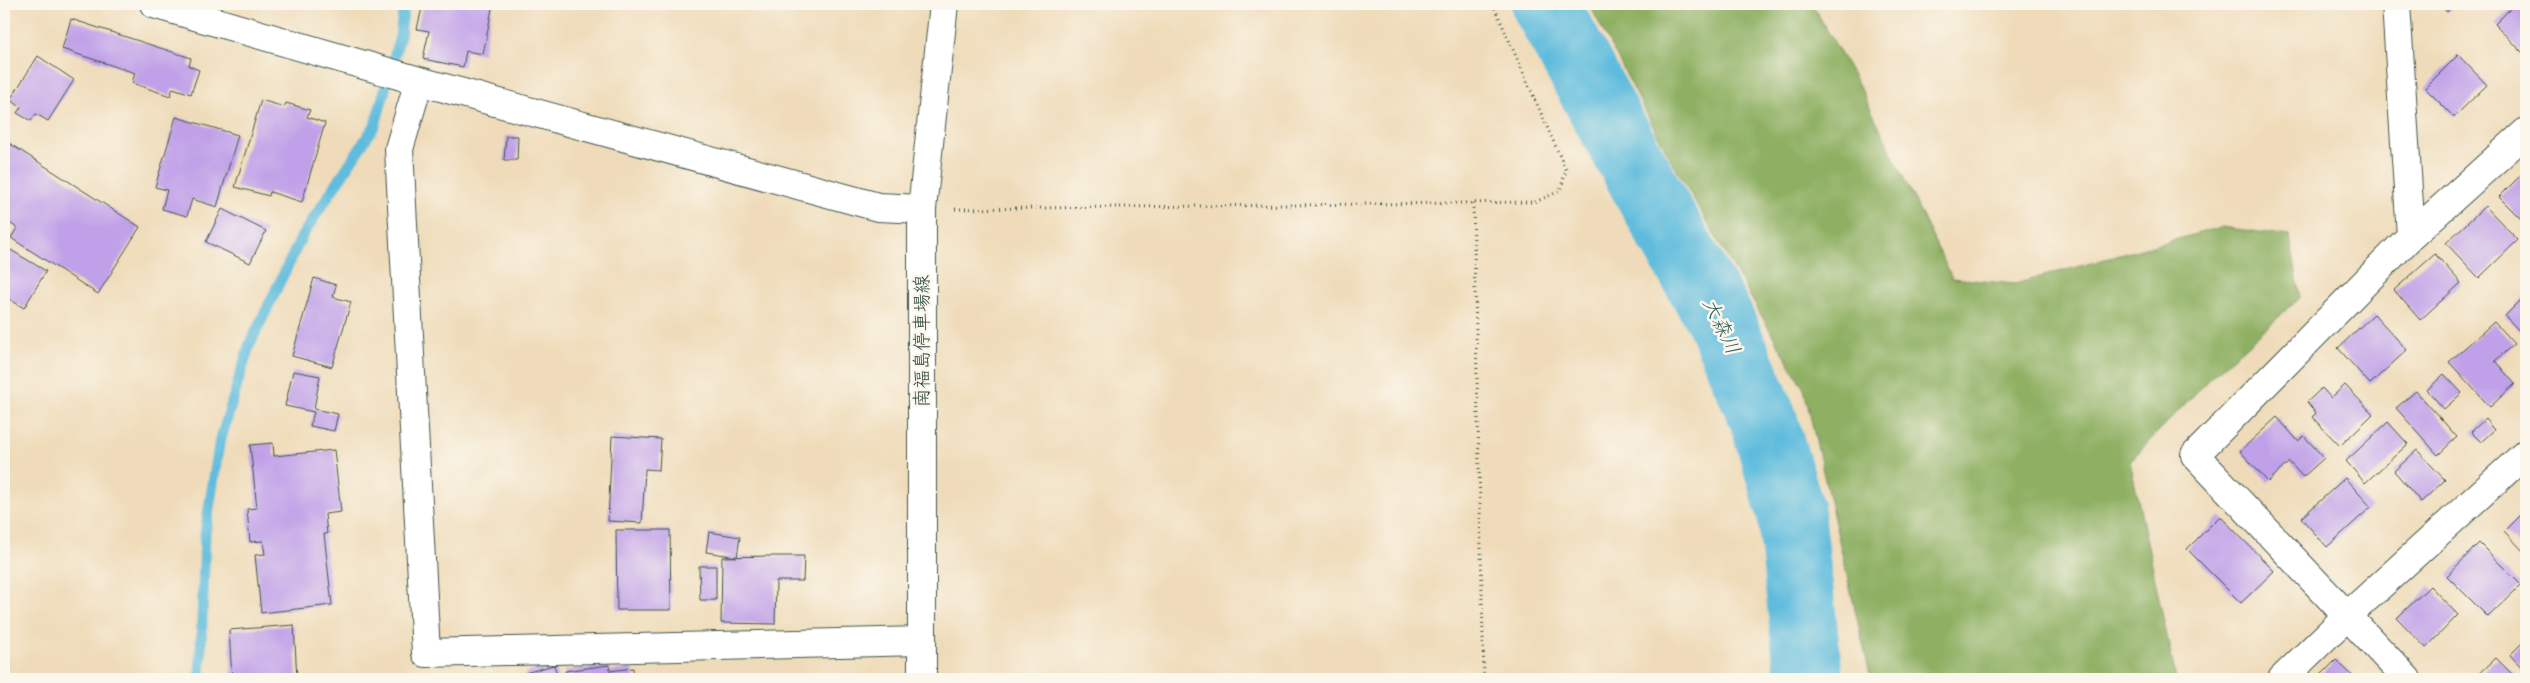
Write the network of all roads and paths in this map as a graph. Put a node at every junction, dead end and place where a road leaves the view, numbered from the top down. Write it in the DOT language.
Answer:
graph roads {
  1 [pos="154,4"];
  2 [pos="944,4"];
  3 [pos="1493,4"];
  4 [pos="2396,4"];
  5 [pos="399,75"];
  6 [pos="2526,132"];
  7 [pos="1473,203"];
  8 [pos="922,209"];
  9 [pos="2411,236"];
  10 [pos="2526,453"];
  11 [pos="2346,617"];
  12 [pos="922,641"];
  13 [pos="922,679"];
  14 [pos="1484,679"];
  15 [pos="2282,679"];
  16 [pos="2407,679"];
  1 -- 5 [label="street"];
  2 -- 8 [label="street, 南福島停車場線"];
  3 -- 7 [label="path"];
  4 -- 9 [label="street"];
  5 -- 8 [label="street"];
  5 -- 12 [label="street"];
  6 -- 9 [label="street"];
  7 -- 8 [label="path"];
  7 -- 14 [label="path"];
  8 -- 12 [label="street, 南福島停車場線"];
  9 -- 11 [label="street"];
  10 -- 11 [label="street"];
  11 -- 15 [label="street"];
  11 -- 16 [label="street"];
  12 -- 13 [label="street, 南福島停車場線"];
}
